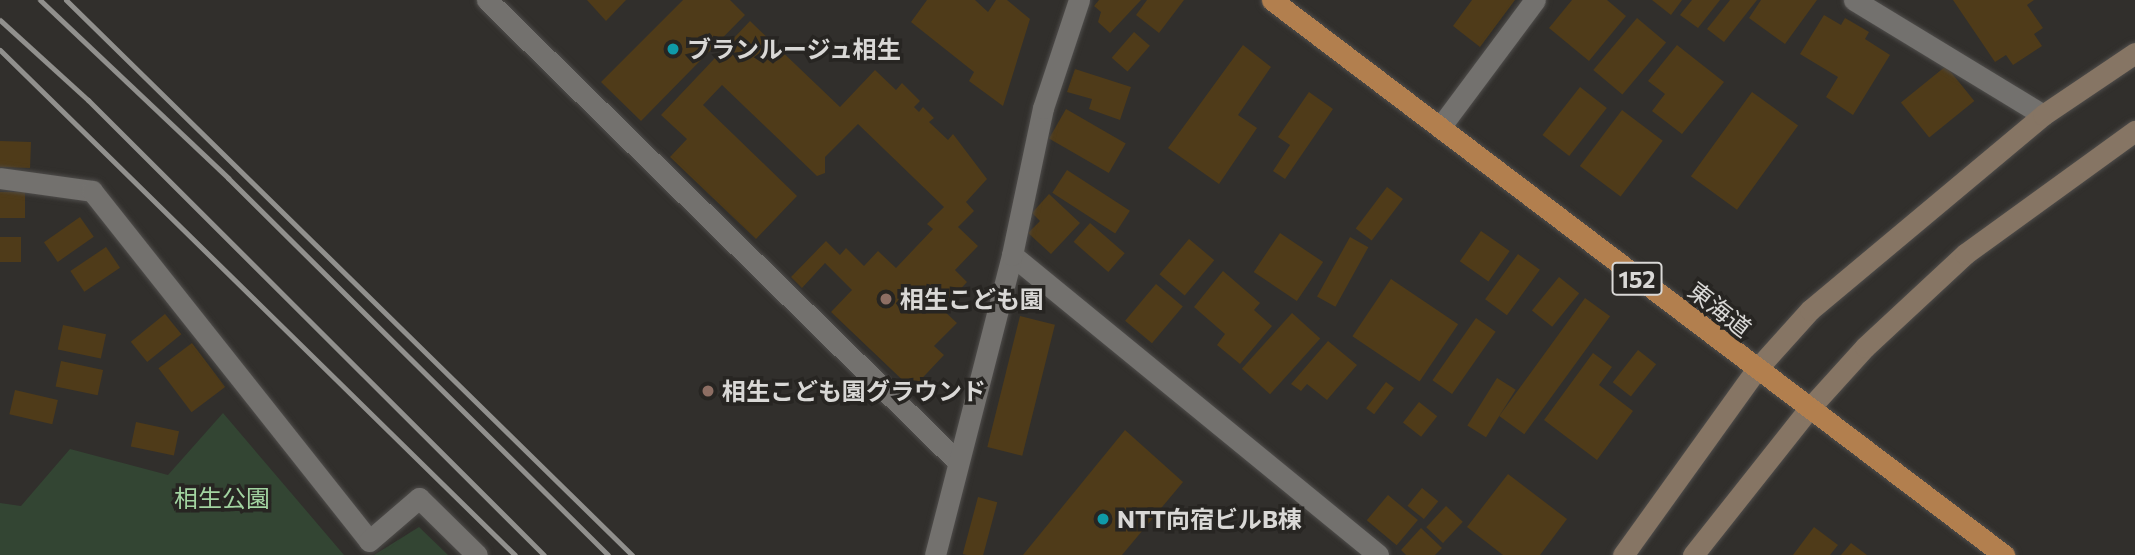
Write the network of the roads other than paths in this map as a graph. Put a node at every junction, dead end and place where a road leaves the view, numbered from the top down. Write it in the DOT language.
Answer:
graph roads {
  1 [pos="487,0"];
  2 [pos="1079,0"];
  3 [pos="1272,0"];
  4 [pos="1535,0"];
  5 [pos="1854,0"];
  6 [pos="2135,53"];
  7 [pos="2043,115"];
  8 [pos="1441,126"];
  9 [pos="2135,131"];
  10 [pos="0,178"];
  11 [pos="1012,255"];
  12 [pos="1756,370"];
  13 [pos="1807,411"];
  14 [pos="956,458"];
  15 [pos="477,555"];
  16 [pos="935,555"];
  17 [pos="1378,555"];
  18 [pos="1623,555"];
  19 [pos="1693,555"];
  20 [pos="2004,555"];
  1 -- 14 [label="street"];
  2 -- 11 [label="street"];
  3 -- 8 [label="highway, 東海道 / 152"];
  4 -- 8 [label="street"];
  5 -- 7 [label="street"];
  6 -- 7 [label="street"];
  7 -- 12 [label="street"];
  8 -- 12 [label="highway, 東海道 / 152"];
  9 -- 13 [label="street"];
  10 -- 15 [label="street"];
  11 -- 14 [label="street"];
  11 -- 17 [label="street"];
  12 -- 13 [label="highway, 東海道 / 152"];
  12 -- 18 [label="street"];
  13 -- 19 [label="street"];
  13 -- 20 [label="highway, 東海道 / 152"];
  14 -- 16 [label="street"];
}
